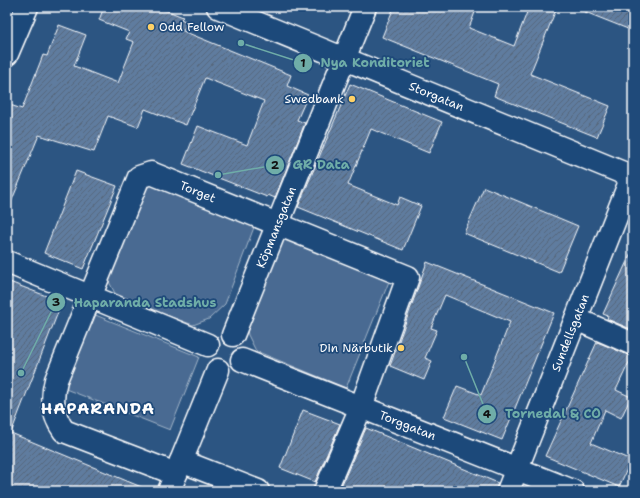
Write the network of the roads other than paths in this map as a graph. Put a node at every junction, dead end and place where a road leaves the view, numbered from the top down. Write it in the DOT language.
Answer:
graph roads {
  1 [pos="27,7"];
  2 [pos="218,7"];
  3 [pos="364,7"];
  4 [pos="7,54"];
  5 [pos="343,57"];
  6 [pos="633,176"];
  7 [pos="278,223"];
  8 [pos="7,262"];
  9 [pos="91,297"];
  10 [pos="576,319"];
  11 [pos="233,335"];
  12 [pos="633,344"];
  13 [pos="208,345"];
  14 [pos="242,360"];
  15 [pos="218,370"];
  16 [pos="361,407"];
  17 [pos="517,469"];
  18 [pos="175,475"];
  19 [pos="258,491"];
  20 [pos="325,491"];
  21 [pos="508,491"];
  22 [pos="572,491"];
  1 -- 4 [label="street"];
  2 -- 5 [label="street, Storgatan"];
  3 -- 5 [label="street, Köpmansgatan"];
  5 -- 6 [label="street, Storgatan"];
  5 -- 7 [label="street, Köpmansgatan"];
  6 -- 10 [label="street, Sundellsgatan"];
  7 -- 9 [label="street, Torget"];
  7 -- 11 [label="street, Köpmansgatan"];
  7 -- 16 [label="street, Torget"];
  8 -- 9 [label="street"];
  9 -- 13 [label="street"];
  9 -- 18 [label="street, Torget"];
  10 -- 12 [label="street"];
  10 -- 17 [label="street, Sundellsgatan"];
  11 -- 13 [label="street"];
  11 -- 14 [label="street"];
  13 -- 15 [label="street"];
  14 -- 15 [label="street"];
  14 -- 16 [label="street, Torggatan"];
  15 -- 18 [label="street"];
  16 -- 17 [label="street, Torggatan"];
  16 -- 20 [label="street, Torget"];
  17 -- 21 [label="street, Sundellsgatan"];
  17 -- 22 [label="street, Torggatan"];
  18 -- 19 [label="street, Torget"];
}
